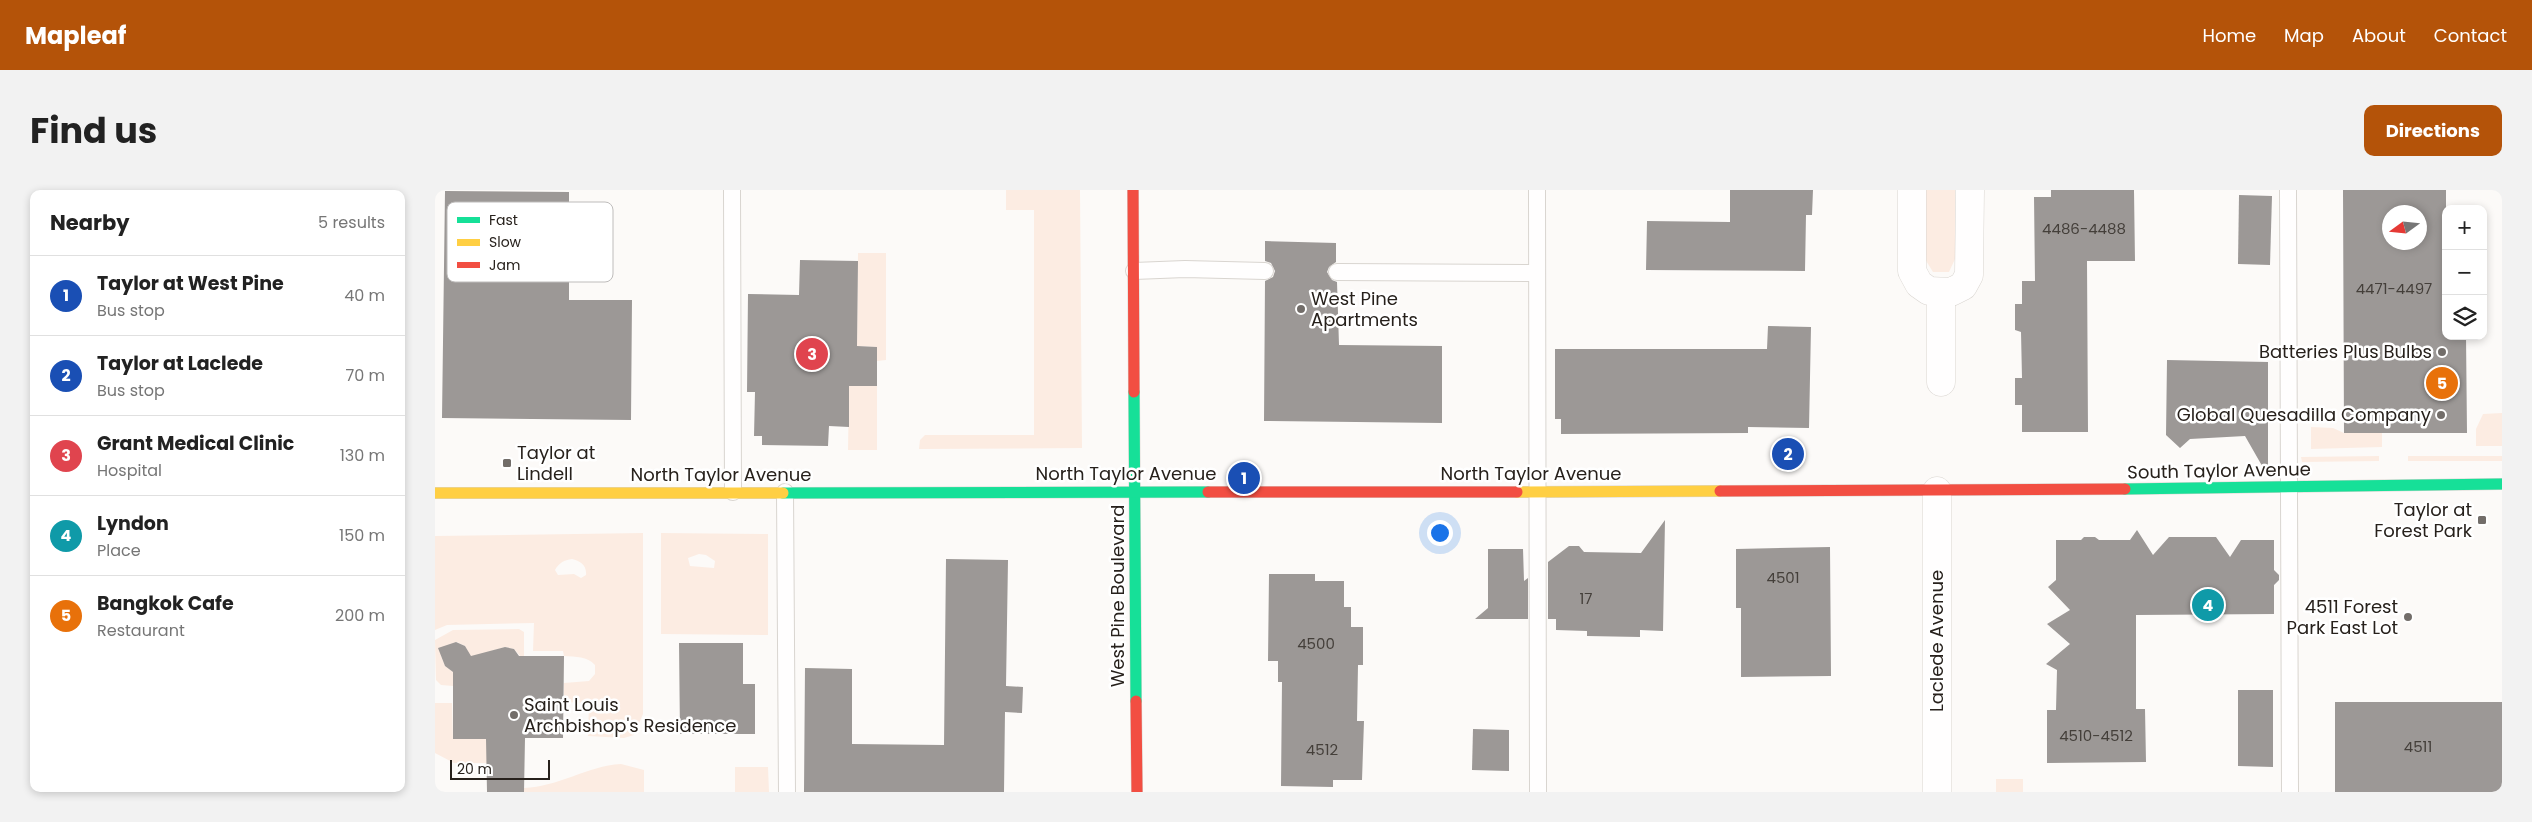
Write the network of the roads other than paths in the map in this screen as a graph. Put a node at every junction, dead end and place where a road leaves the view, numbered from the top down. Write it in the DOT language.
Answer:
graph roads {
  1 [pos="732,190"];
  2 [pos="1133,190"];
  3 [pos="1537,190"];
  4 [pos="1912,190"];
  5 [pos="1970,190"];
  6 [pos="2288,190"];
  7 [pos="1134,271"];
  8 [pos="1265,271"];
  9 [pos="1337,272"];
  10 [pos="1537,273"];
  11 [pos="1941,292"];
  12 [pos="1941,382"];
  13 [pos="2502,484"];
  14 [pos="2289,487"];
  15 [pos="1537,491"];
  16 [pos="1937,491"];
  17 [pos="733,492"];
  18 [pos="785,492"];
  19 [pos="1135,492"];
  20 [pos="435,493"];
  21 [pos="787,792"];
  22 [pos="1137,792"];
  23 [pos="1538,792"];
  24 [pos="1937,792"];
  25 [pos="2290,792"];
  1 -- 17 [label="lane"];
  2 -- 7 [label="street, West Pine Boulevard"];
  3 -- 10 [label="lane"];
  4 -- 11 [label="street"];
  5 -- 11 [label="street"];
  6 -- 14 [label="lane"];
  7 -- 8 [label="lane"];
  7 -- 19 [label="street, West Pine Boulevard"];
  9 -- 10 [label="lane"];
  10 -- 15 [label="lane"];
  11 -- 12 [label="street"];
  13 -- 14 [label="street, South Taylor Avenue"];
  14 -- 16 [label="street, South Taylor Avenue"];
  14 -- 25 [label="lane"];
  15 -- 16 [label="street, North Taylor Avenue"];
  15 -- 19 [label="street, North Taylor Avenue"];
  15 -- 23 [label="lane"];
  16 -- 24 [label="street, Laclede Avenue"];
  17 -- 18 [label="street, North Taylor Avenue"];
  17 -- 20 [label="street, North Taylor Avenue"];
  18 -- 19 [label="street, North Taylor Avenue"];
  18 -- 21 [label="lane"];
  19 -- 22 [label="street, West Pine Boulevard"];
}
